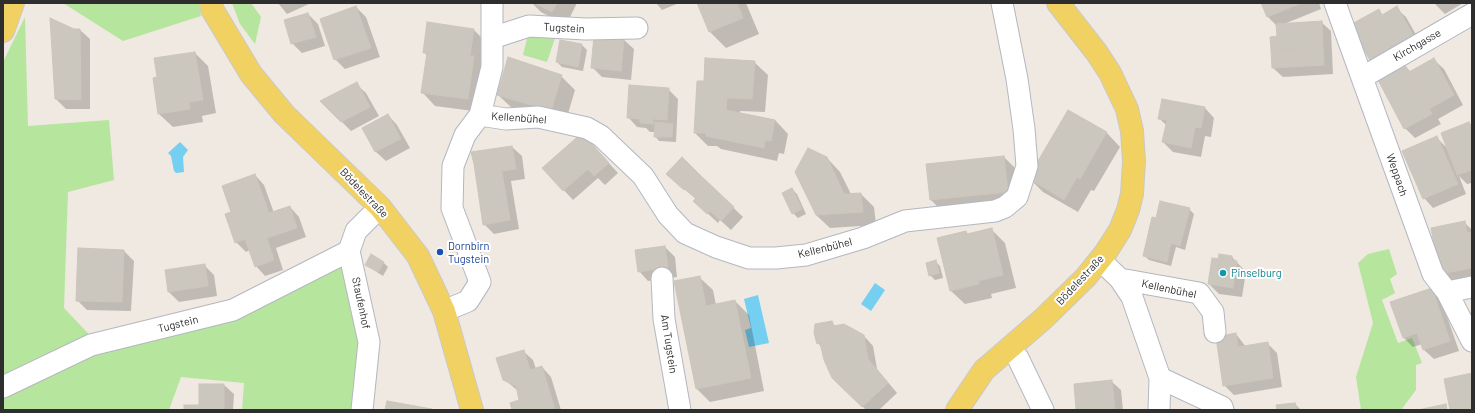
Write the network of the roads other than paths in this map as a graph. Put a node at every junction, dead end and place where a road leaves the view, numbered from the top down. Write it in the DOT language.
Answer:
graph roads {
  1 [pos="13,3"];
  2 [pos="211,3"];
  3 [pos="492,3"];
  4 [pos="1002,3"];
  5 [pos="1058,3"];
  6 [pos="1335,3"];
  7 [pos="1472,14"];
  8 [pos="637,28"];
  9 [pos="3,31"];
  10 [pos="492,38"];
  11 [pos="1363,77"];
  12 [pos="480,115"];
  13 [pos="380,207"];
  14 [pos="349,251"];
  15 [pos="1100,260"];
  16 [pos="662,278"];
  17 [pos="1120,279"];
  18 [pos="1472,288"];
  19 [pos="1447,292"];
  20 [pos="444,311"];
  21 [pos="1215,332"];
  22 [pos="1472,341"];
  23 [pos="1009,348"];
  24 [pos="1160,378"];
  25 [pos="3,386"];
  26 [pos="960,409"];
  27 [pos="362,410"];
  28 [pos="472,410"];
  29 [pos="680,410"];
  30 [pos="1043,410"];
  31 [pos="1159,410"];
  32 [pos="1223,410"];
  1 -- 9 [label="main road"];
  2 -- 13 [label="main road, Bödelestraße"];
  3 -- 10 [label="street"];
  4 -- 12 [label="street, Kellenbühel"];
  5 -- 15 [label="main road, Bödelestraße"];
  6 -- 11 [label="street, Weppach"];
  7 -- 11 [label="street, Kirchgasse"];
  8 -- 10 [label="street, Tugstein"];
  10 -- 12 [label="street"];
  11 -- 19 [label="street, Weppach"];
  12 -- 20 [label="street"];
  13 -- 14 [label="street"];
  13 -- 20 [label="main road, Bödelestraße"];
  14 -- 25 [label="street, Tugstein"];
  14 -- 27 [label="street, Staufenhof"];
  15 -- 17 [label="street, Kellenbühel"];
  15 -- 23 [label="main road, Bödelestraße"];
  16 -- 29 [label="street, Am Tugstein"];
  17 -- 21 [label="street, Kellenbühel"];
  17 -- 24 [label="street, Kellenbühel"];
  18 -- 19 [label="street"];
  19 -- 22 [label="street, Weppach"];
  20 -- 28 [label="main road, Bödelestraße"];
  23 -- 26 [label="main road, Bödelestraße"];
  23 -- 30 [label="street"];
  24 -- 31 [label="street, Kellenbühel"];
  24 -- 32 [label="street"];
}
